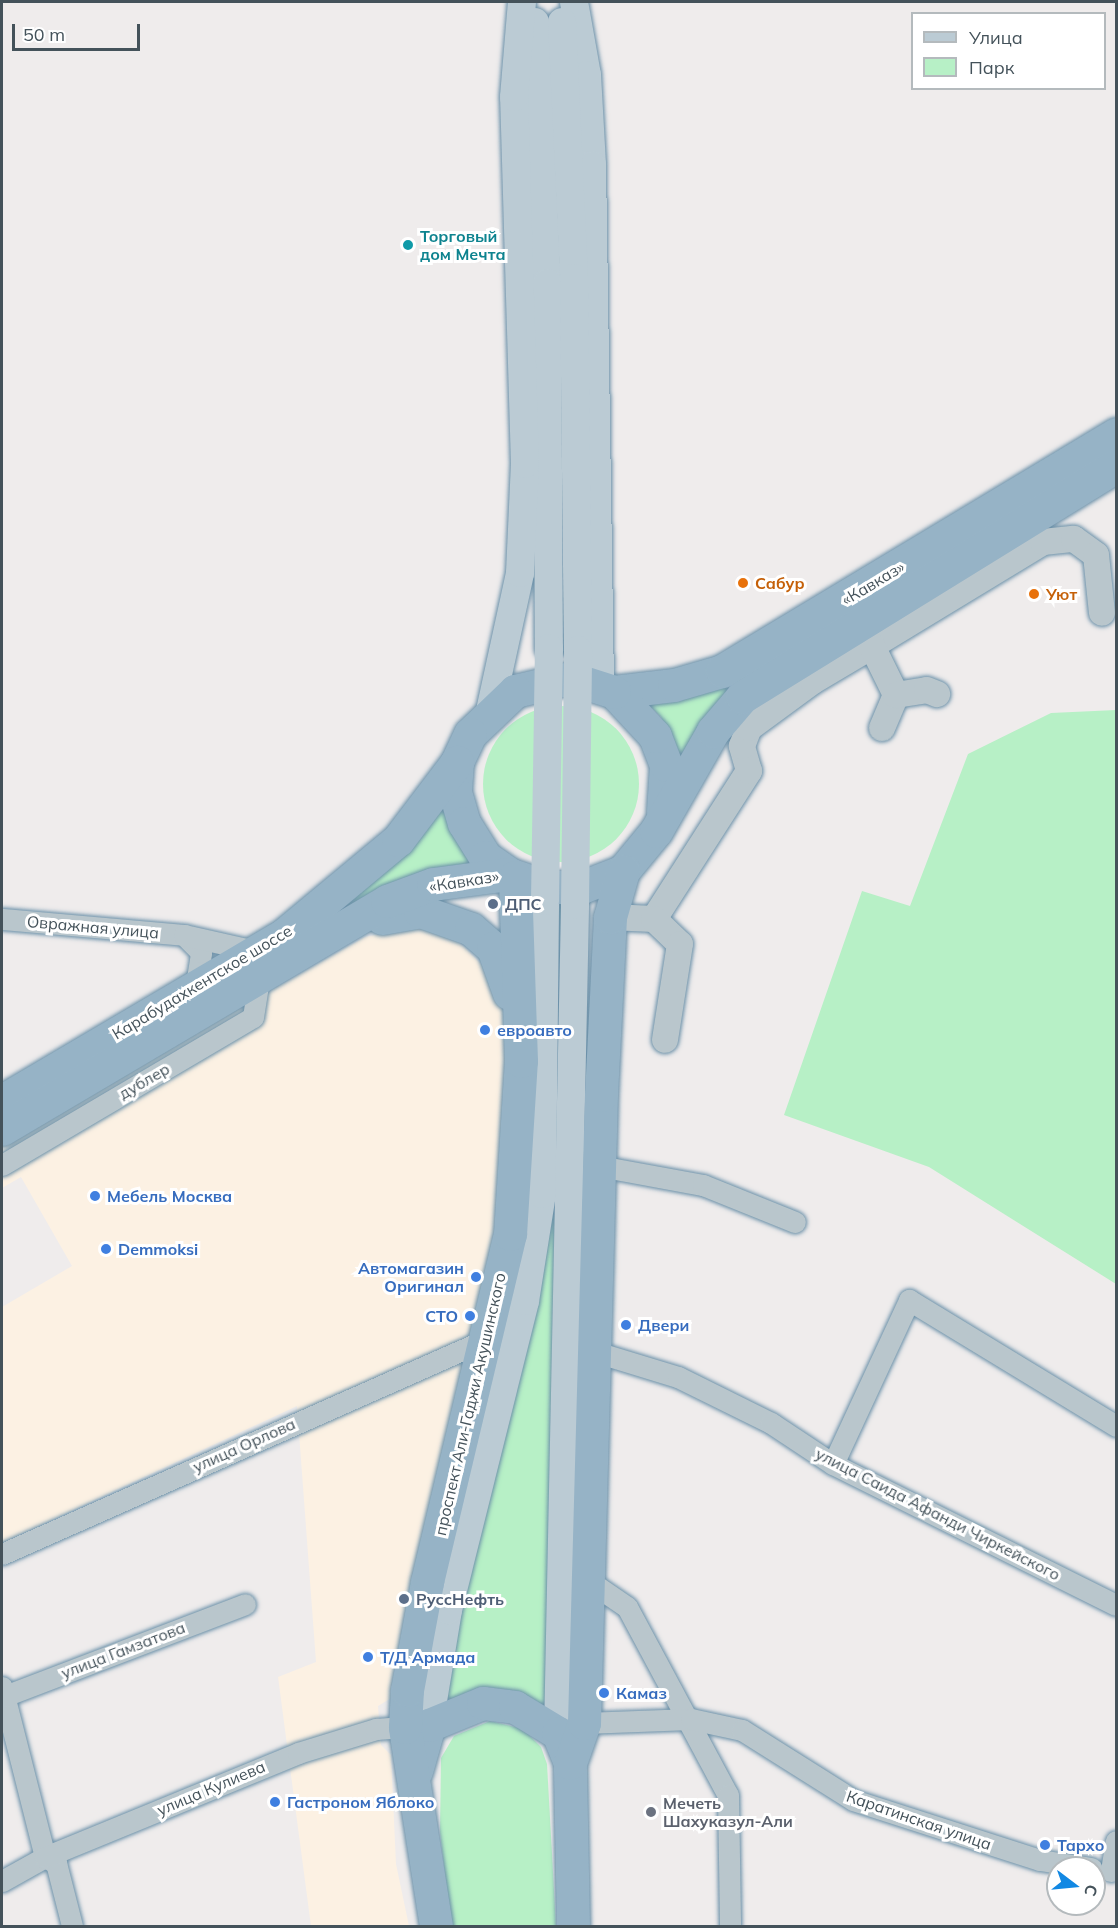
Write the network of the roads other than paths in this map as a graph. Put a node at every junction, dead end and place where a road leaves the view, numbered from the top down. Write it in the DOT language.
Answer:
graph roads {
  1 [pos="522,2"];
  2 [pos="534,2"];
  3 [pos="561,2"];
  4 [pos="574,2"];
  5 [pos="1116,434"];
  6 [pos="1116,466"];
  7 [pos="1102,613"];
  8 [pos="872,646"];
  9 [pos="607,689"];
  10 [pos="937,694"];
  11 [pos="897,695"];
  12 [pos="490,711"];
  13 [pos="882,728"];
  14 [pos="457,762"];
  15 [pos="663,811"];
  16 [pos="623,871"];
  17 [pos="512,876"];
  18 [pos="387,901"];
  19 [pos="610,917"];
  20 [pos="2,919"];
  21 [pos="654,919"];
  22 [pos="184,936"];
  23 [pos="323,938"];
  24 [pos="257,964"];
  25 [pos="196,985"];
  26 [pos="665,1040"];
  27 [pos="520,1061"];
  28 [pos="2,1101"];
  29 [pos="2,1129"];
  30 [pos="2,1165"];
  31 [pos="599,1166"];
  32 [pos="795,1222"];
  33 [pos="487,1338"];
  34 [pos="596,1352"];
  35 [pos="1116,1426"];
  36 [pos="833,1464"];
  37 [pos="2,1554"];
  38 [pos="589,1581"];
  39 [pos="245,1604"];
  40 [pos="1116,1605"];
  41 [pos="3,1693"];
  42 [pos="691,1719"];
  43 [pos="417,1726"];
  44 [pos="570,1740"];
  45 [pos="1116,1841"];
  46 [pos="45,1857"];
  47 [pos="1046,1861"];
  48 [pos="1106,1863"];
  49 [pos="2,1881"];
  50 [pos="72,1926"];
  51 [pos="436,1926"];
  52 [pos="573,1926"];
  53 [pos="730,1926"];
  1 -- 12 [label="main road"];
  2 -- 43 [label="main road, bridge"];
  3 -- 44 [label="main road, bridge"];
  4 -- 9 [label="main road"];
  5 -- 9 [label="highway, «Кавказ»"];
  6 -- 15 [label="highway"];
  7 -- 8 [label="street"];
  8 -- 11 [label="street"];
  8 -- 21 [label="street"];
  9 -- 12 [label="highway"];
  9 -- 15 [label="highway"];
  10 -- 11 [label="street"];
  11 -- 13 [label="street"];
  12 -- 14 [label="highway"];
  14 -- 17 [label="highway"];
  14 -- 24 [label="highway, Карабудахкентское шоссе"];
  15 -- 16 [label="highway"];
  16 -- 17 [label="highway"];
  16 -- 19 [label="highway"];
  17 -- 18 [label="highway, «Кавказ»"];
  17 -- 27 [label="highway, проспект Али-Гаджи Акушинского"];
  18 -- 23 [label="highway, Карабудахкентское шоссе"];
  19 -- 21 [label="street"];
  19 -- 31 [label="highway"];
  20 -- 22 [label="street, Овражная улица"];
  21 -- 26 [label="street"];
  22 -- 24 [label="street, Овражная улица"];
  22 -- 25 [label="street"];
  23 -- 24 [label="highway, Карабудахкентское шоссе"];
  23 -- 27 [label="highway"];
  24 -- 25 [label="highway, Карабудахкентское шоссе"];
  24 -- 29 [label="highway, Карабудахкентское шоссе"];
  24 -- 30 [label="street, дублер"];
  25 -- 28 [label="highway, Карабудахкентское шоссе"];
  27 -- 33 [label="highway, проспект Али-Гаджи Акушинского"];
  31 -- 32 [label="street"];
  31 -- 34 [label="highway"];
  33 -- 37 [label="street, улица Орлова"];
  33 -- 43 [label="highway, проспект Али-Гаджи Акушинского"];
  34 -- 36 [label="street, улица Саида Афанди Чиркейского"];
  34 -- 38 [label="highway"];
  35 -- 36 [label="street"];
  36 -- 40 [label="street, улица Саида Афанди Чиркейского"];
  38 -- 42 [label="street"];
  38 -- 44 [label="highway"];
  39 -- 41 [label="street, улица Гамзатова"];
  41 -- 46 [label="street"];
  42 -- 44 [label="street, Каратинская улица"];
  42 -- 47 [label="street, Каратинская улица"];
  42 -- 53 [label="street"];
  43 -- 44 [label="highway"];
  43 -- 46 [label="street, улица Кулиева"];
  43 -- 51 [label="highway, проспект Али-Гаджи Акушинского"];
  44 -- 52 [label="highway"];
  45 -- 48 [label="street"];
  46 -- 49 [label="street, улица Кулиева"];
  46 -- 50 [label="street"];
}
